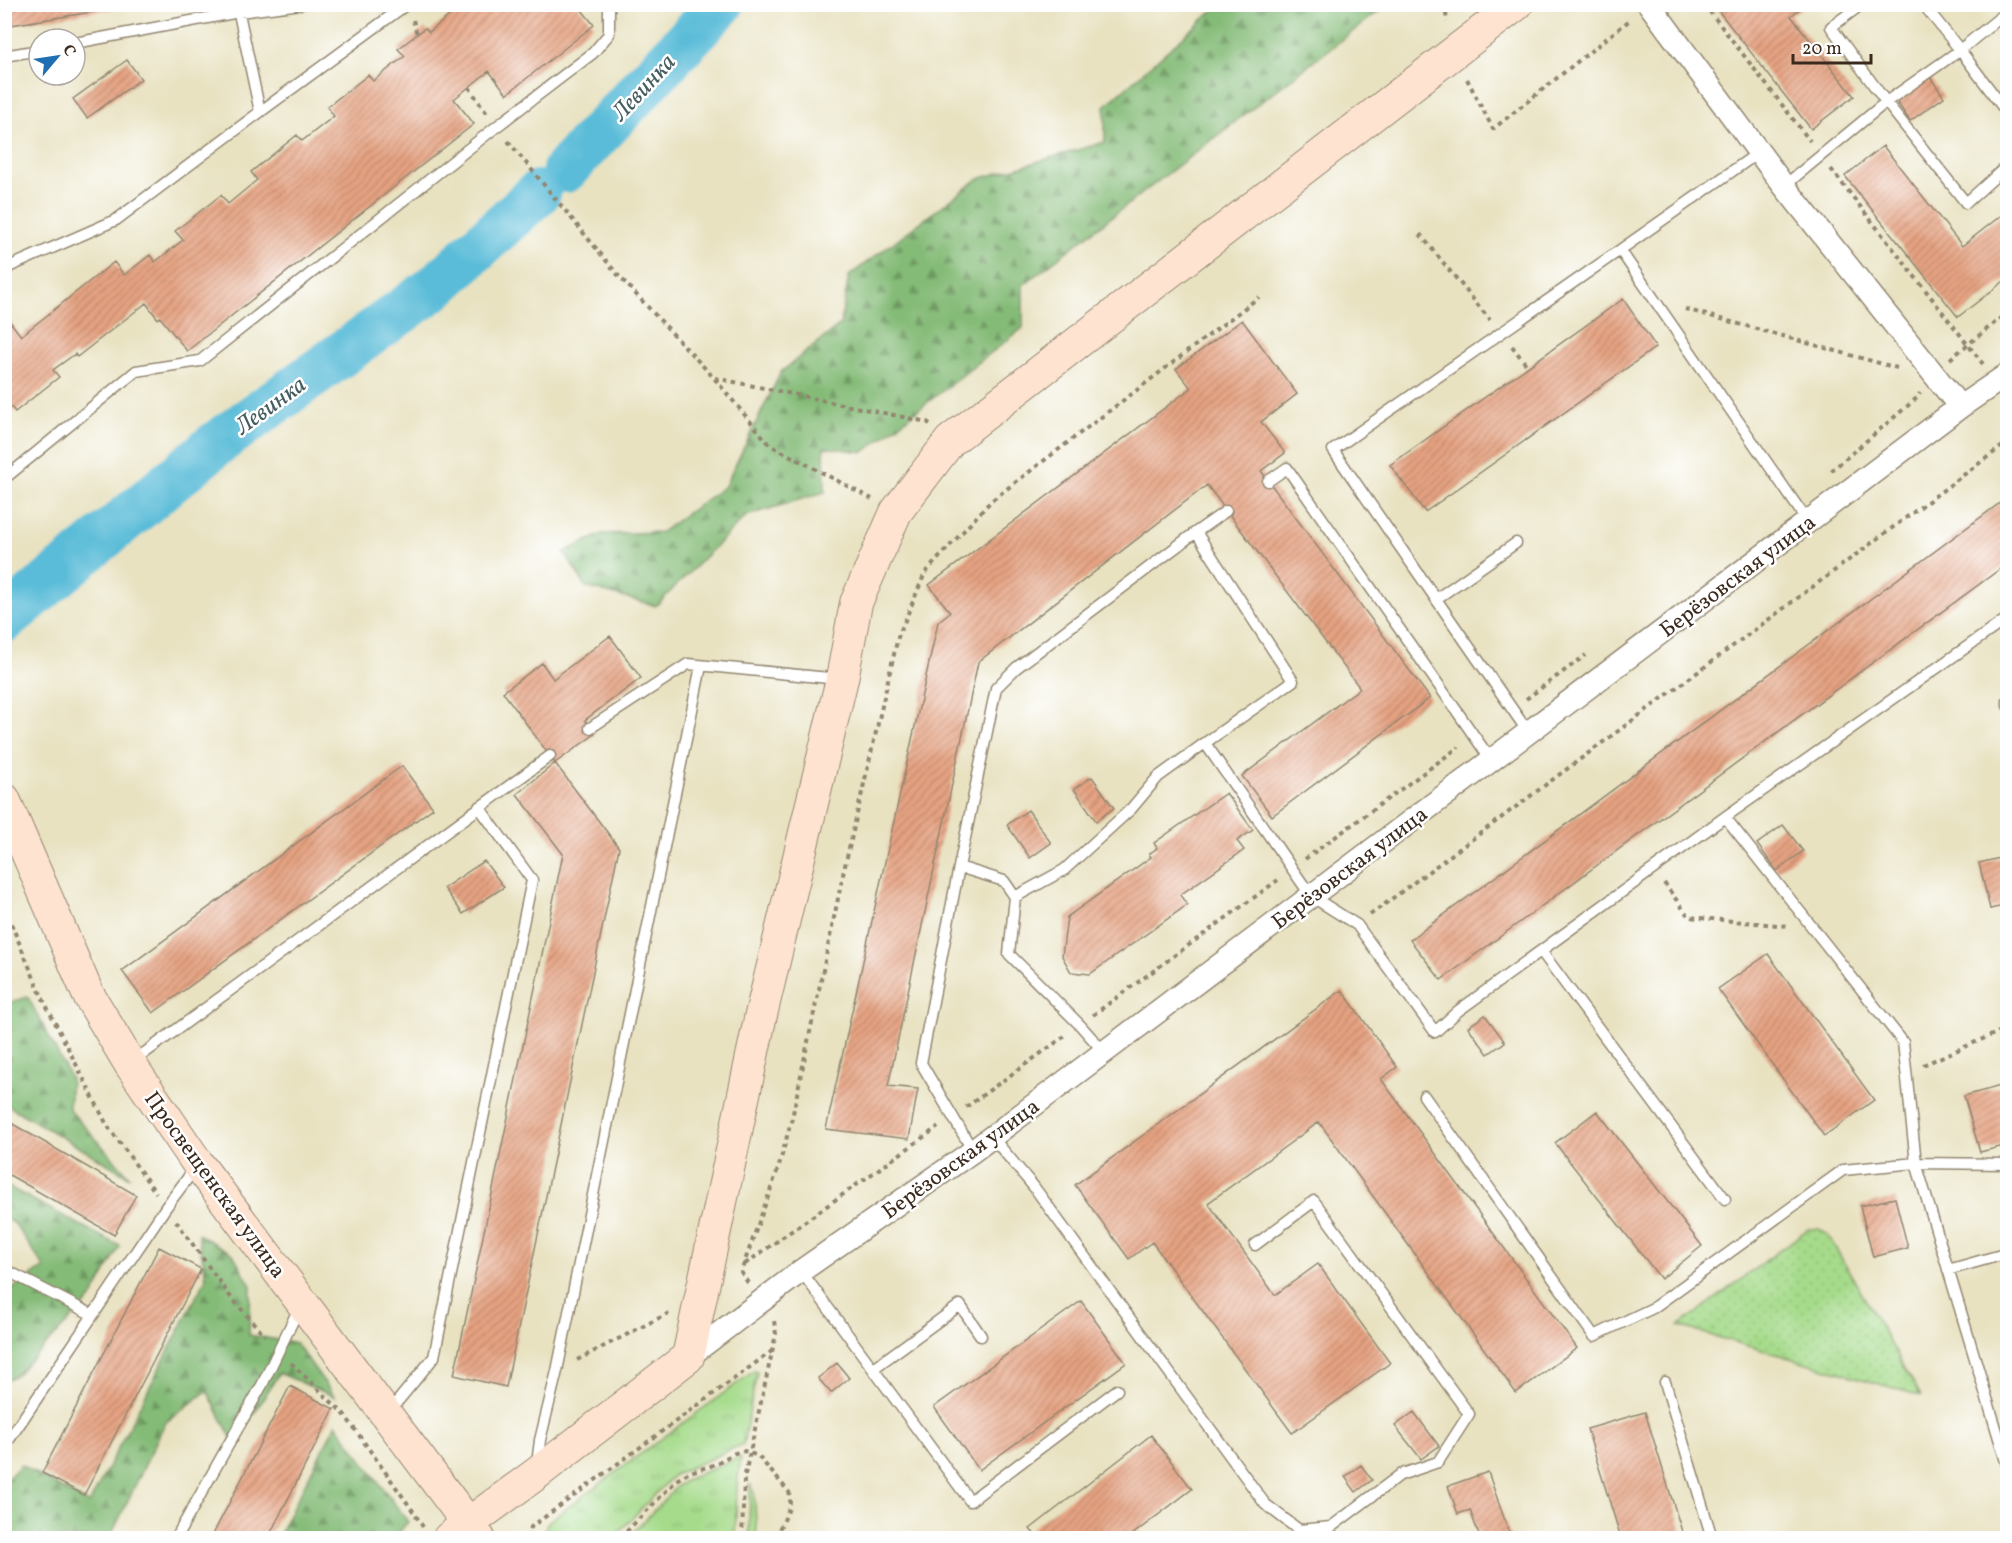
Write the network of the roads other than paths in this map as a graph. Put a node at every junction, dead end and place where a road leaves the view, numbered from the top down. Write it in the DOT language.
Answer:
graph roads {
  1 [pos="300,4"];
  2 [pos="407,4"];
  3 [pos="609,4"];
  4 [pos="1517,4"];
  5 [pos="1862,4"];
  6 [pos="1923,4"];
  7 [pos="1649,5"];
  8 [pos="238,8"];
  9 [pos="2007,11"];
  10 [pos="87,40"];
  11 [pos="1960,50"];
  12 [pos="27,52"];
  13 [pos="4,56"];
  14 [pos="1886,102"];
  15 [pos="260,112"];
  16 [pos="2007,114"];
  17 [pos="1758,153"];
  18 [pos="2007,165"];
  19 [pos="1784,186"];
  20 [pos="1620,250"];
  21 [pos="4,269"];
  22 [pos="2002,377"];
  23 [pos="1960,407"];
  24 [pos="4,479"];
  25 [pos="1268,481"];
  26 [pos="1226,511"];
  27 [pos="1808,522"];
  28 [pos="1196,532"];
  29 [pos="1516,543"];
  30 [pos="1436,599"];
  31 [pos="2007,618"];
  32 [pos="701,666"];
  33 [pos="842,679"];
  34 [pos="2007,701"];
  35 [pos="2007,706"];
  36 [pos="590,728"];
  37 [pos="1528,732"];
  38 [pos="1205,743"];
  39 [pos="550,756"];
  40 [pos="1491,760"];
  41 [pos="4,799"];
  42 [pos="479,807"];
  43 [pos="1725,817"];
  44 [pos="959,867"];
  45 [pos="1311,896"];
  46 [pos="1015,897"];
  47 [pos="1540,951"];
  48 [pos="1104,1052"];
  49 [pos="130,1064"];
  50 [pos="1424,1096"];
  51 [pos="992,1137"];
  52 [pos="973,1151"];
  53 [pos="1916,1163"];
  54 [pos="198,1164"];
  55 [pos="2007,1164"];
  56 [pos="1725,1199"];
  57 [pos="1255,1245"];
  58 [pos="2007,1253"];
  59 [pos="4,1269"];
  60 [pos="1948,1270"];
  61 [pos="801,1271"];
  62 [pos="302,1303"];
  63 [pos="93,1315"];
  64 [pos="981,1336"];
  65 [pos="687,1357"];
  66 [pos="874,1368"];
  67 [pos="1665,1382"];
  68 [pos="1117,1390"];
  69 [pos="386,1415"];
  70 [pos="4,1447"];
  71 [pos="2005,1449"];
  72 [pos="2007,1468"];
  73 [pos="536,1474"];
  74 [pos="455,1533"];
  75 [pos="176,1539"];
  76 [pos="1712,1539"];
  1 -- 8 [label="lane"];
  2 -- 15 [label="lane"];
  3 -- 24 [label="lane"];
  4 -- 33 [label="street"];
  5 -- 14 [label="lane"];
  6 -- 11 [label="lane"];
  7 -- 17 [label="street"];
  8 -- 10 [label="lane"];
  8 -- 15 [label="lane"];
  9 -- 11 [label="lane"];
  11 -- 14 [label="lane"];
  11 -- 16 [label="lane"];
  12 -- 13 [label="lane"];
  14 -- 18 [label="lane"];
  14 -- 19 [label="lane"];
  15 -- 21 [label="lane"];
  17 -- 19 [label="street"];
  17 -- 20 [label="lane"];
  19 -- 23 [label="street"];
  20 -- 27 [label="lane"];
  20 -- 30 [label="lane"];
  22 -- 23 [label="street, Берёзовская улица"];
  23 -- 27 [label="street, Берёзовская улица"];
  25 -- 40 [label="lane"];
  26 -- 28 [label="lane"];
  27 -- 37 [label="street, Берёзовская улица"];
  28 -- 38 [label="lane"];
  28 -- 44 [label="lane"];
  29 -- 30 [label="lane"];
  30 -- 37 [label="lane"];
  31 -- 43 [label="lane"];
  32 -- 33 [label="lane"];
  32 -- 36 [label="lane"];
  32 -- 73 [label="lane"];
  33 -- 65 [label="street"];
  34 -- 35 [label="lane"];
  37 -- 40 [label="street, Берёзовская улица"];
  38 -- 45 [label="lane"];
  38 -- 46 [label="lane"];
  39 -- 42 [label="lane"];
  40 -- 45 [label="street, Берёзовская улица"];
  41 -- 49 [label="street, Просвещенская улица"];
  42 -- 49 [label="lane"];
  42 -- 69 [label="lane"];
  43 -- 47 [label="lane"];
  43 -- 53 [label="lane"];
  44 -- 46 [label="lane"];
  44 -- 52 [label="lane"];
  45 -- 47 [label="lane"];
  45 -- 48 [label="street, Берёзовская улица"];
  46 -- 48 [label="lane"];
  47 -- 56 [label="lane"];
  48 -- 51 [label="street, Берёзовская улица"];
  49 -- 54 [label="street, Просвещенская улица"];
  50 -- 53 [label="lane"];
  51 -- 52 [label="street, Берёзовская улица"];
  51 -- 57 [label="lane"];
  52 -- 61 [label="street, Берёзовская улица"];
  53 -- 55 [label="lane"];
  53 -- 60 [label="lane"];
  54 -- 62 [label="street, Просвещенская улица"];
  54 -- 63 [label="lane"];
  58 -- 60 [label="lane"];
  59 -- 63 [label="lane"];
  60 -- 71 [label="lane"];
  61 -- 65 [label="street, Берёзовская улица"];
  61 -- 66 [label="lane"];
  62 -- 69 [label="street, Просвещенская улица"];
  62 -- 75 [label="lane"];
  63 -- 70 [label="lane"];
  64 -- 66 [label="lane"];
  65 -- 73 [label="street"];
  66 -- 68 [label="lane"];
  67 -- 76 [label="lane"];
  69 -- 74 [label="street, Просвещенская улица"];
  71 -- 72 [label="lane"];
  73 -- 74 [label="street"];
}
